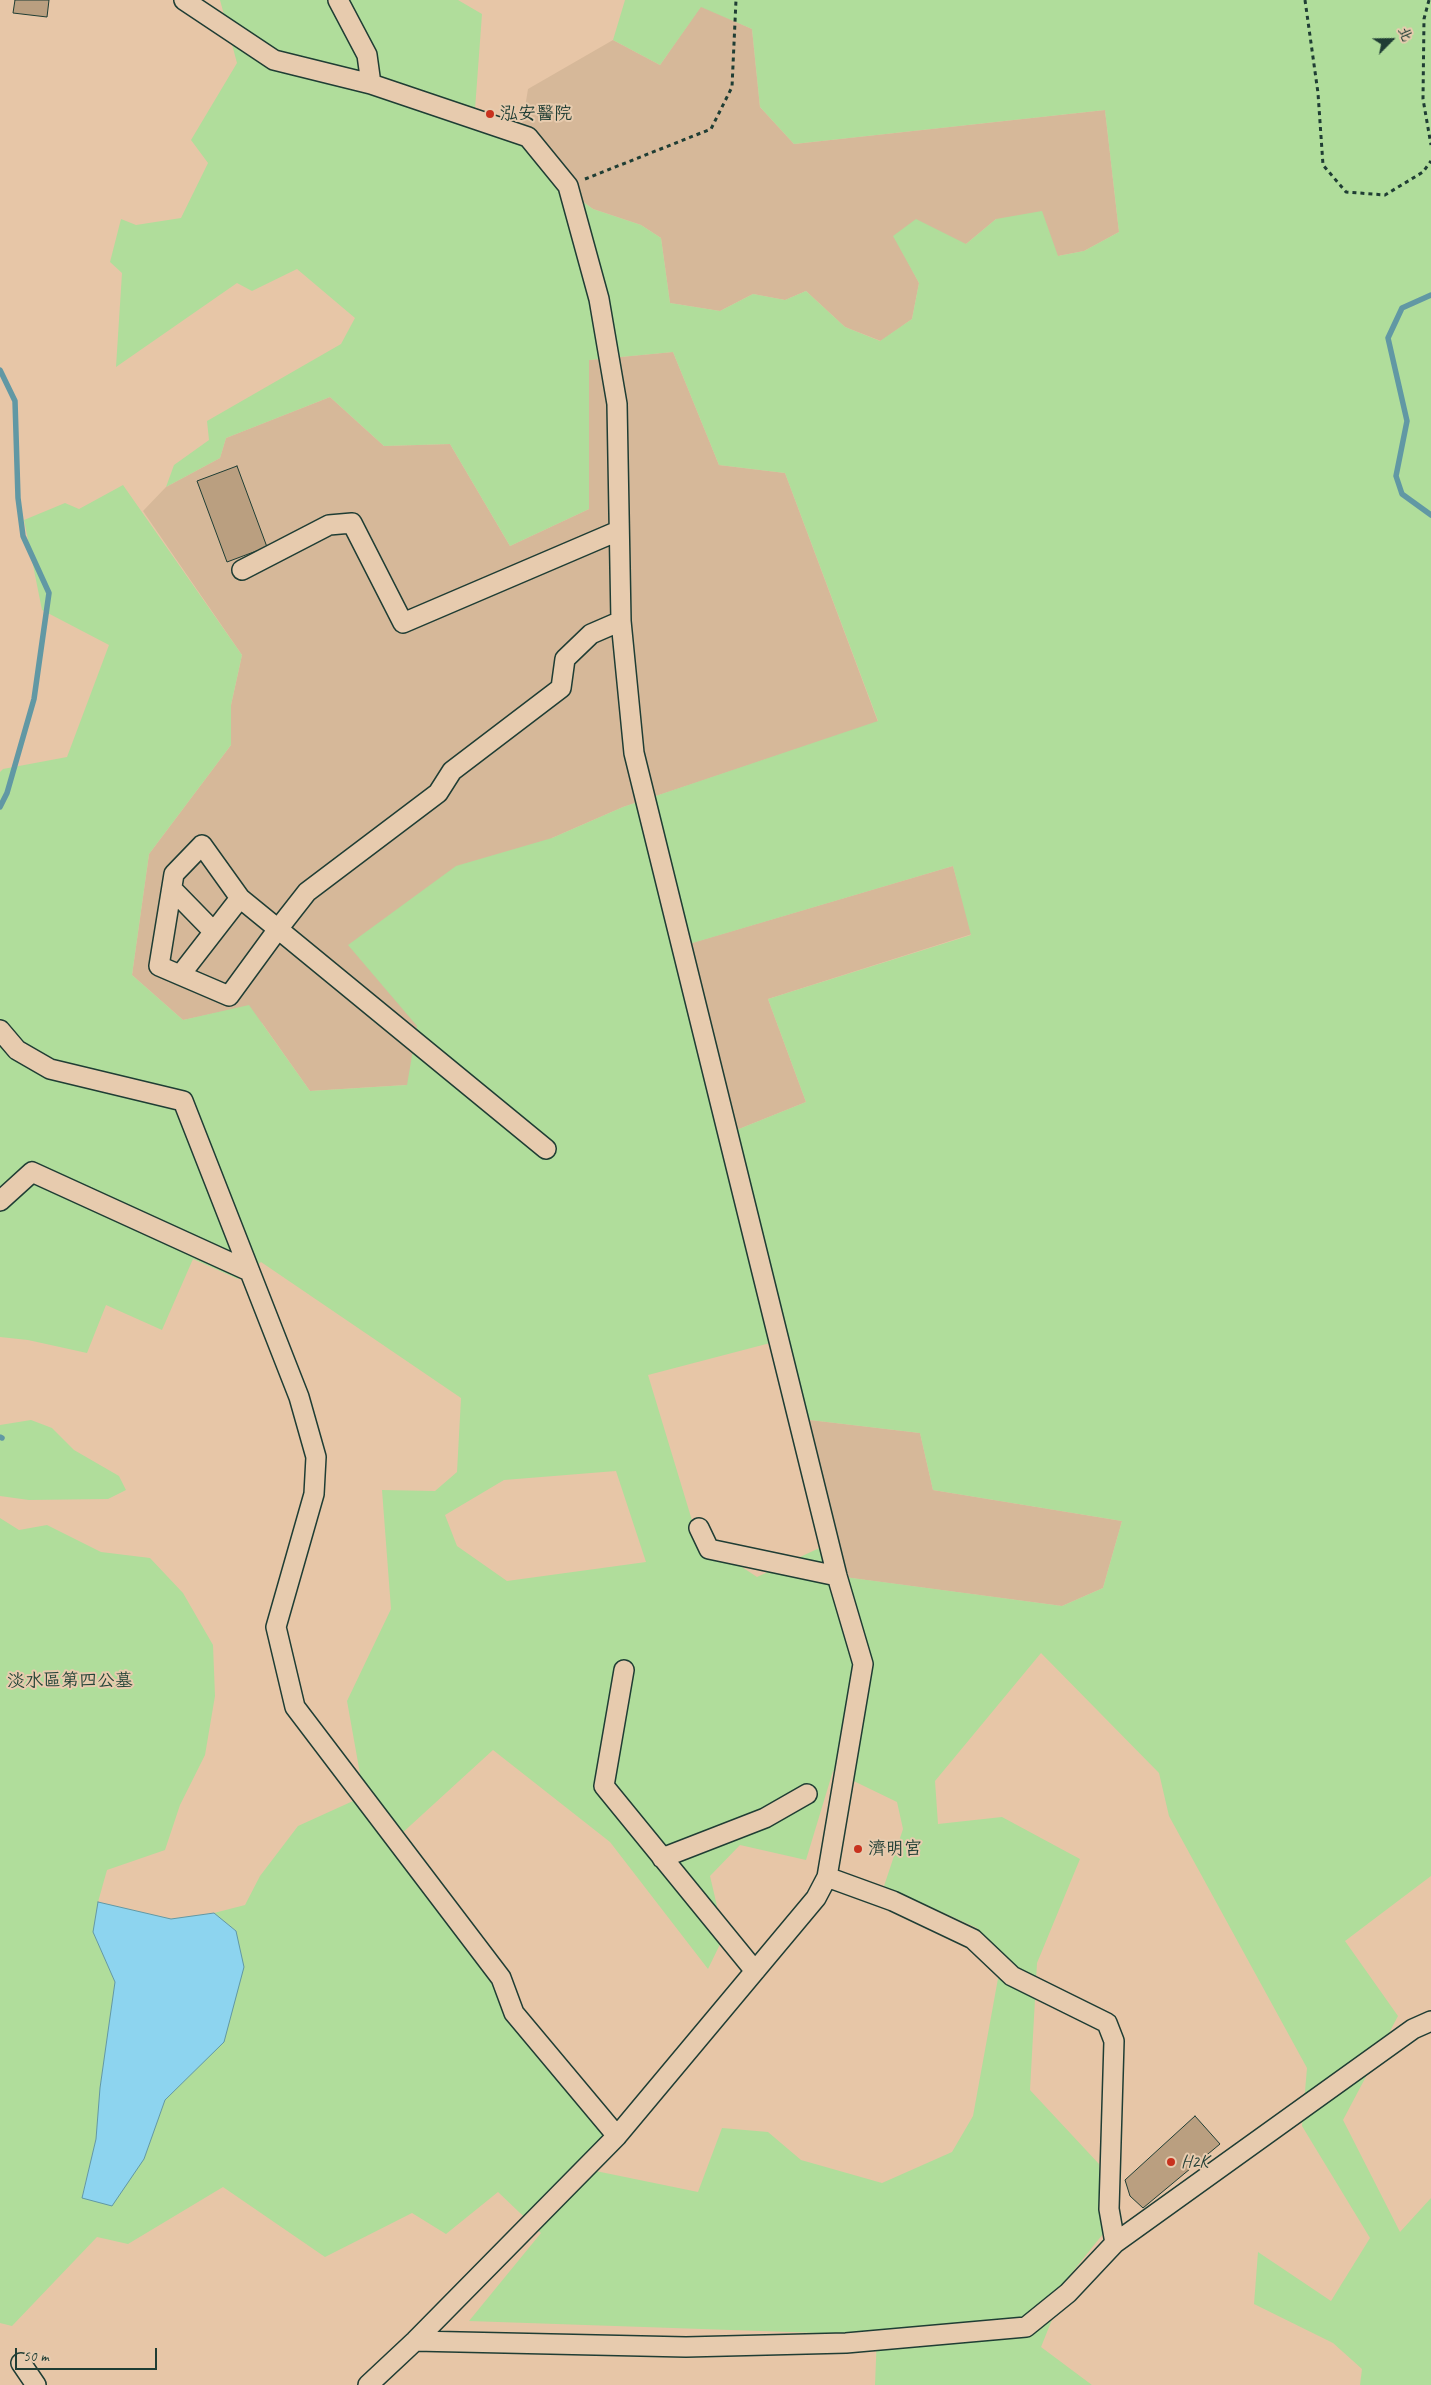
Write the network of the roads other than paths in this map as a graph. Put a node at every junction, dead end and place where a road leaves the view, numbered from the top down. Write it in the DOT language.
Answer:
graph roads {
  1 [pos="184,0"];
  2 [pos="338,0"];
  3 [pos="371,84"];
  4 [pos="618,531"];
  5 [pos="242,570"];
  6 [pos="620,620"];
  7 [pos="172,889"];
  8 [pos="240,898"];
  9 [pos="278,929"];
  10 [pos="213,931"];
  11 [pos="180,974"];
  12 [pos="0,1030"];
  13 [pos="546,1149"];
  14 [pos="0,1201"];
  15 [pos="249,1271"];
  16 [pos="699,1528"];
  17 [pos="837,1576"];
  18 [pos="624,1670"];
  19 [pos="806,1794"];
  20 [pos="662,1858"];
  21 [pos="828,1877"];
  22 [pos="755,1971"];
  23 [pos="1431,2021"];
  24 [pos="617,2136"];
  25 [pos="1115,2243"];
  26 [pos="416,2341"];
  27 [pos="21,2363"];
  28 [pos="36,2385"];
  29 [pos="368,2385"];
  1 -- 3 [label="street"];
  2 -- 3 [label="street"];
  3 -- 4 [label="street"];
  4 -- 5 [label="street"];
  4 -- 6 [label="street"];
  6 -- 9 [label="street"];
  6 -- 17 [label="street"];
  7 -- 8 [label="street"];
  7 -- 10 [label="street"];
  7 -- 11 [label="street"];
  8 -- 9 [label="street"];
  8 -- 10 [label="street"];
  9 -- 11 [label="street"];
  9 -- 13 [label="street"];
  10 -- 11 [label="street"];
  12 -- 15 [label="street"];
  14 -- 15 [label="street"];
  15 -- 24 [label="street"];
  16 -- 17 [label="street"];
  17 -- 21 [label="street"];
  18 -- 20 [label="street"];
  19 -- 20 [label="street"];
  20 -- 22 [label="street"];
  21 -- 22 [label="street"];
  21 -- 25 [label="street"];
  22 -- 24 [label="street"];
  23 -- 25 [label="street"];
  24 -- 26 [label="street"];
  25 -- 26 [label="street"];
  26 -- 29 [label="street"];
  27 -- 28 [label="street"];
}
